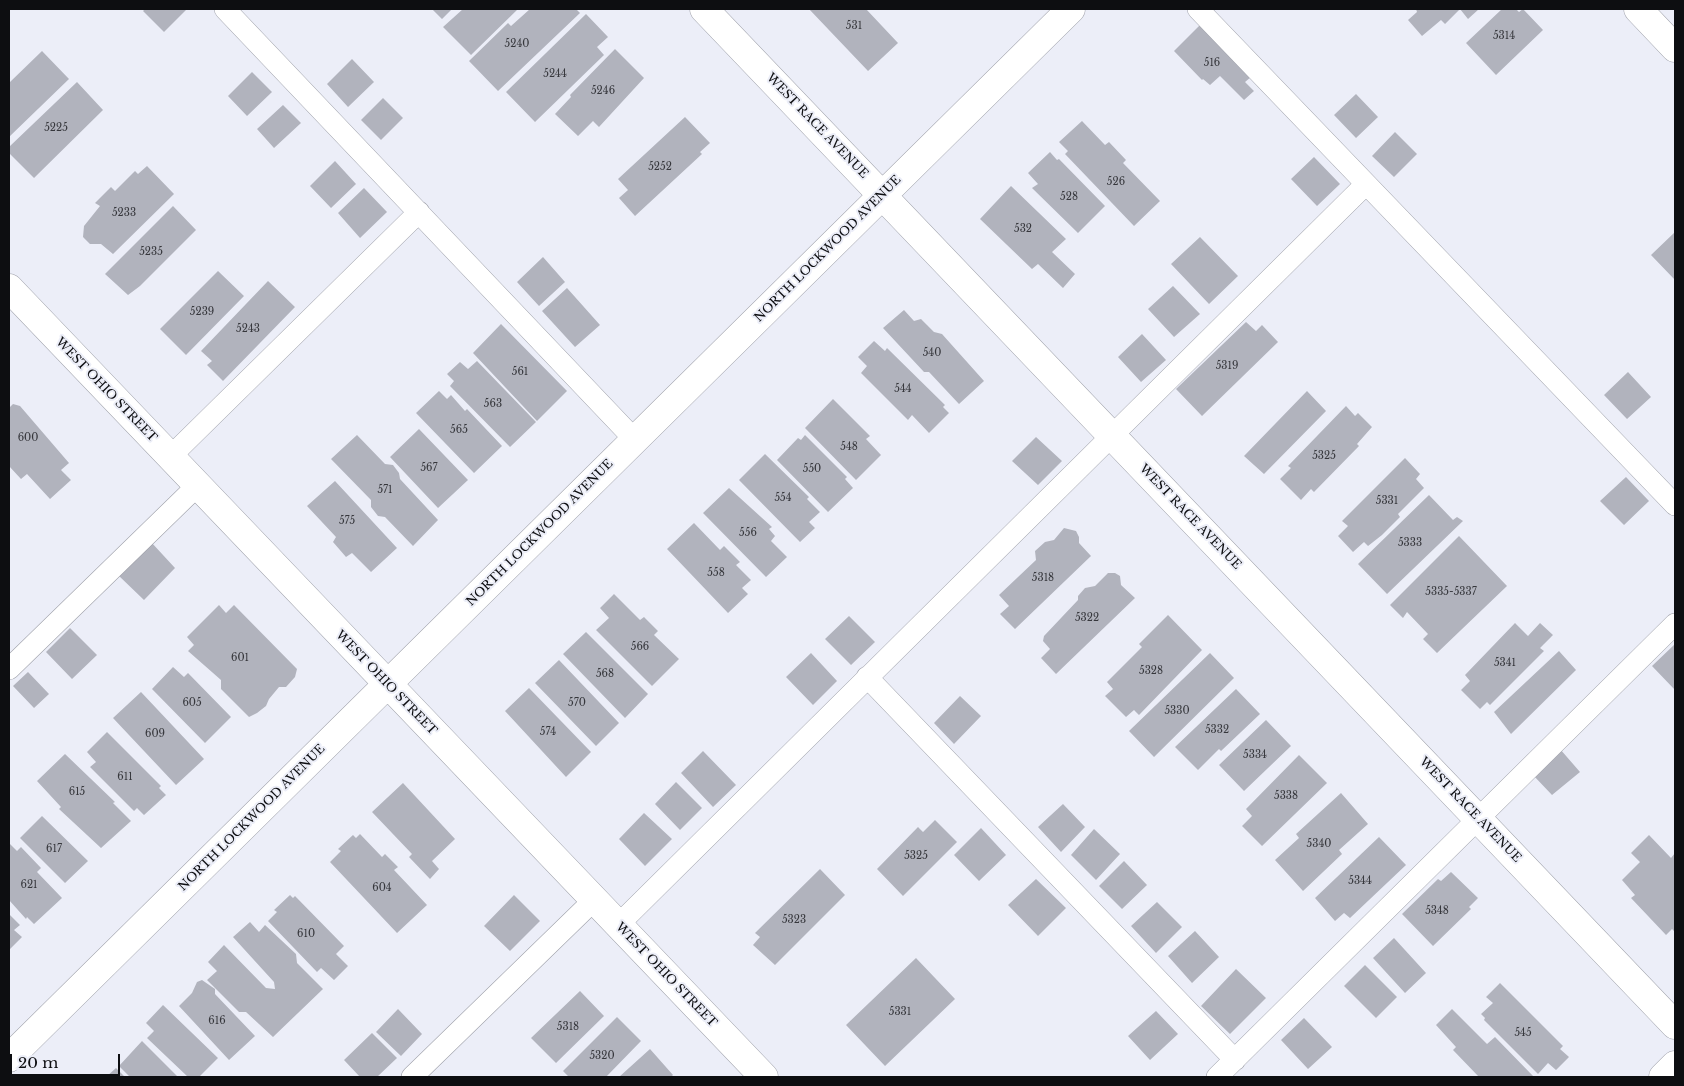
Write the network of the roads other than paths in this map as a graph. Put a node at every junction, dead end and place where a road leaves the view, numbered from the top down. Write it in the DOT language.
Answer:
graph roads {
  1 [pos="225,9"];
  2 [pos="704,9"];
  3 [pos="1071,9"];
  4 [pos="1198,9"];
  5 [pos="1638,9"];
  6 [pos="1675,48"];
  7 [pos="1366,184"];
  8 [pos="882,195"];
  9 [pos="419,212"];
  10 [pos="9,288"];
  11 [pos="1112,435"];
  12 [pos="635,440"];
  13 [pos="170,457"];
  14 [pos="198,485"];
  15 [pos="1675,505"];
  16 [pos="1675,624"];
  17 [pos="9,670"];
  18 [pos="867,677"];
  19 [pos="387,684"];
  20 [pos="1478,819"];
  21 [pos="594,900"];
  22 [pos="618,925"];
  23 [pos="1675,1025"];
  24 [pos="9,1058"];
  25 [pos="1235,1060"];
  26 [pos="1675,1065"];
  27 [pos="412,1077"];
  28 [pos="764,1077"];
  29 [pos="1218,1077"];
  30 [pos="1663,1077"];
  1 -- 9 [label="lane"];
  2 -- 8 [label="street, WEST RACE AVENUE"];
  3 -- 8 [label="street, NORTH LOCKWOOD AVENUE"];
  4 -- 7 [label="lane"];
  5 -- 6 [label="street"];
  7 -- 11 [label="lane"];
  7 -- 15 [label="lane"];
  8 -- 11 [label="street, WEST RACE AVENUE"];
  8 -- 12 [label="street, NORTH LOCKWOOD AVENUE"];
  9 -- 12 [label="lane"];
  9 -- 13 [label="lane"];
  10 -- 13 [label="street, WEST OHIO STREET"];
  11 -- 18 [label="lane"];
  11 -- 20 [label="street, WEST RACE AVENUE"];
  12 -- 19 [label="street, NORTH LOCKWOOD AVENUE"];
  13 -- 14 [label="street, WEST OHIO STREET"];
  14 -- 17 [label="lane"];
  14 -- 19 [label="street, WEST OHIO STREET"];
  16 -- 20 [label="lane"];
  18 -- 22 [label="lane"];
  18 -- 25 [label="lane"];
  19 -- 21 [label="street, WEST OHIO STREET"];
  19 -- 24 [label="street, NORTH LOCKWOOD AVENUE"];
  20 -- 23 [label="street, WEST RACE AVENUE"];
  20 -- 25 [label="lane"];
  21 -- 22 [label="street, WEST OHIO STREET"];
  21 -- 27 [label="lane"];
  22 -- 28 [label="street, WEST OHIO STREET"];
  25 -- 29 [label="lane"];
  26 -- 30 [label="street"];
}
